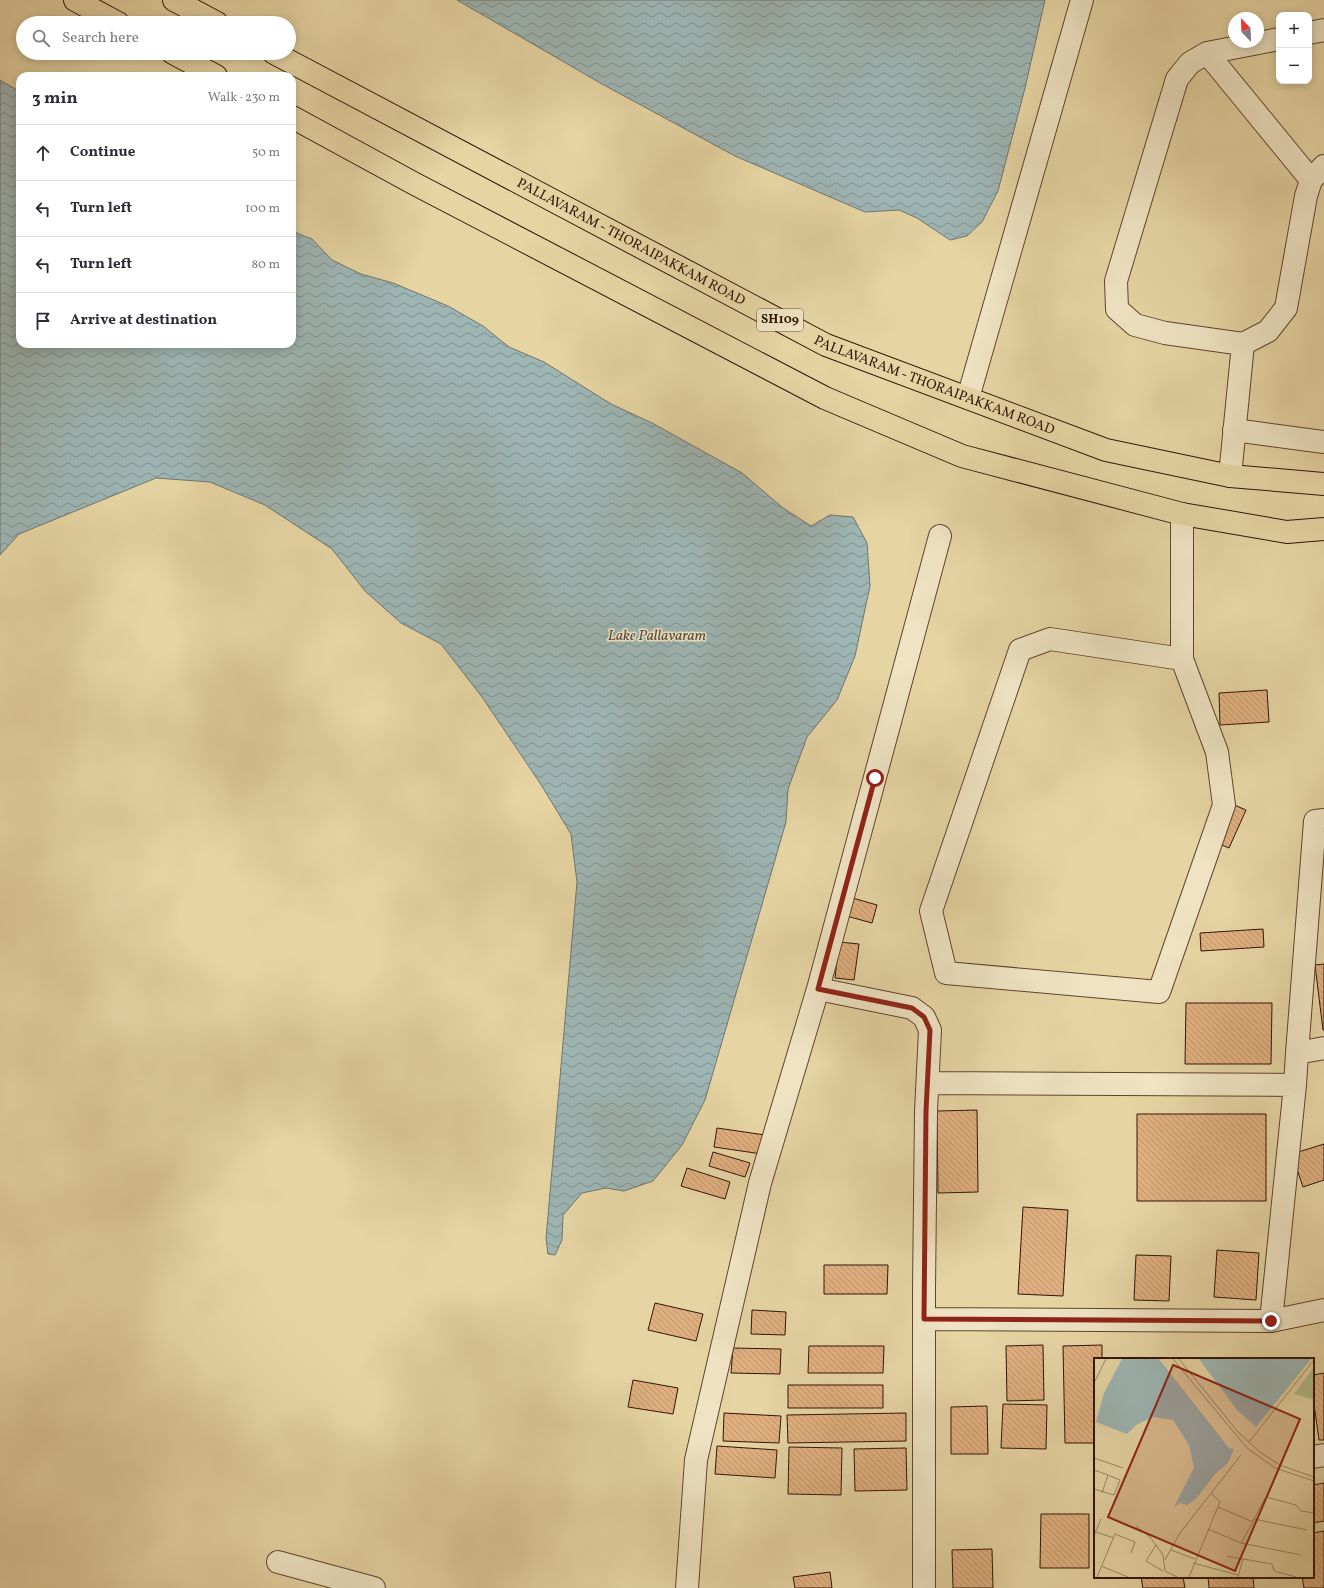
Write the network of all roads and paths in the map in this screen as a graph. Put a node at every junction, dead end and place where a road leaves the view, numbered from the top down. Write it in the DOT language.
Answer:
graph roads {
  1 [pos="75,0"];
  2 [pos="174,0"];
  3 [pos="1082,0"];
  4 [pos="105,16"];
  5 [pos="204,16"];
  6 [pos="1324,30"];
  7 [pos="1312,32"];
  8 [pos="1276,40"];
  9 [pos="1207,54"];
  10 [pos="186,60"];
  11 [pos="287,60"];
  12 [pos="209,72"];
  13 [pos="296,119"];
  14 [pos="1317,173"];
  15 [pos="1243,344"];
  16 [pos="968,398"];
  17 [pos="1234,430"];
  18 [pos="1324,442"];
  19 [pos="1230,476"];
  20 [pos="1324,484"];
  21 [pos="1182,514"];
  22 [pos="1324,529"];
  23 [pos="940,536"];
  24 [pos="1182,659"];
  25 [pos="1324,820"];
  26 [pos="818,989"];
  27 [pos="1324,1048"];
  28 [pos="1297,1053"];
  29 [pos="928,1083"];
  30 [pos="1295,1085"];
  31 [pos="1324,1310"];
  32 [pos="924,1319"];
  33 [pos="1271,1321"];
  34 [pos="1324,1455"];
  35 [pos="1314,1457"];
  36 [pos="278,1562"];
  37 [pos="374,1588"];
  38 [pos="687,1588"];
  39 [pos="924,1588"];
  1 -- 4 [label="main road"];
  2 -- 5 [label="main road"];
  3 -- 16 [label="street"];
  6 -- 7 [label="street"];
  8 -- 9 [label="street"];
  9 -- 14 [label="street"];
  9 -- 15 [label="street"];
  10 -- 12 [label="main road"];
  11 -- 16 [label="main road, PALLAVARAM - THORAIPAKKAM ROAD / SH109"];
  13 -- 21 [label="main road"];
  14 -- 15 [label="street"];
  15 -- 17 [label="street"];
  16 -- 19 [label="main road, PALLAVARAM - THORAIPAKKAM ROAD / SH109"];
  17 -- 18 [label="street"];
  17 -- 19 [label="street"];
  19 -- 20 [label="main road, PALLAVARAM - THORAIPAKKAM ROAD / SH109"];
  21 -- 22 [label="main road"];
  21 -- 24 [label="street"];
  23 -- 26 [label="street"];
  24 -- 24 [label="street"];
  25 -- 28 [label="street"];
  26 -- 29 [label="street"];
  26 -- 38 [label="street"];
  27 -- 28 [label="street"];
  28 -- 30 [label="street"];
  29 -- 30 [label="street"];
  29 -- 32 [label="street"];
  30 -- 33 [label="street"];
  31 -- 33 [label="street"];
  32 -- 33 [label="street"];
  32 -- 39 [label="street"];
  34 -- 35 [label="street"];
  36 -- 37 [label="street"];
}
